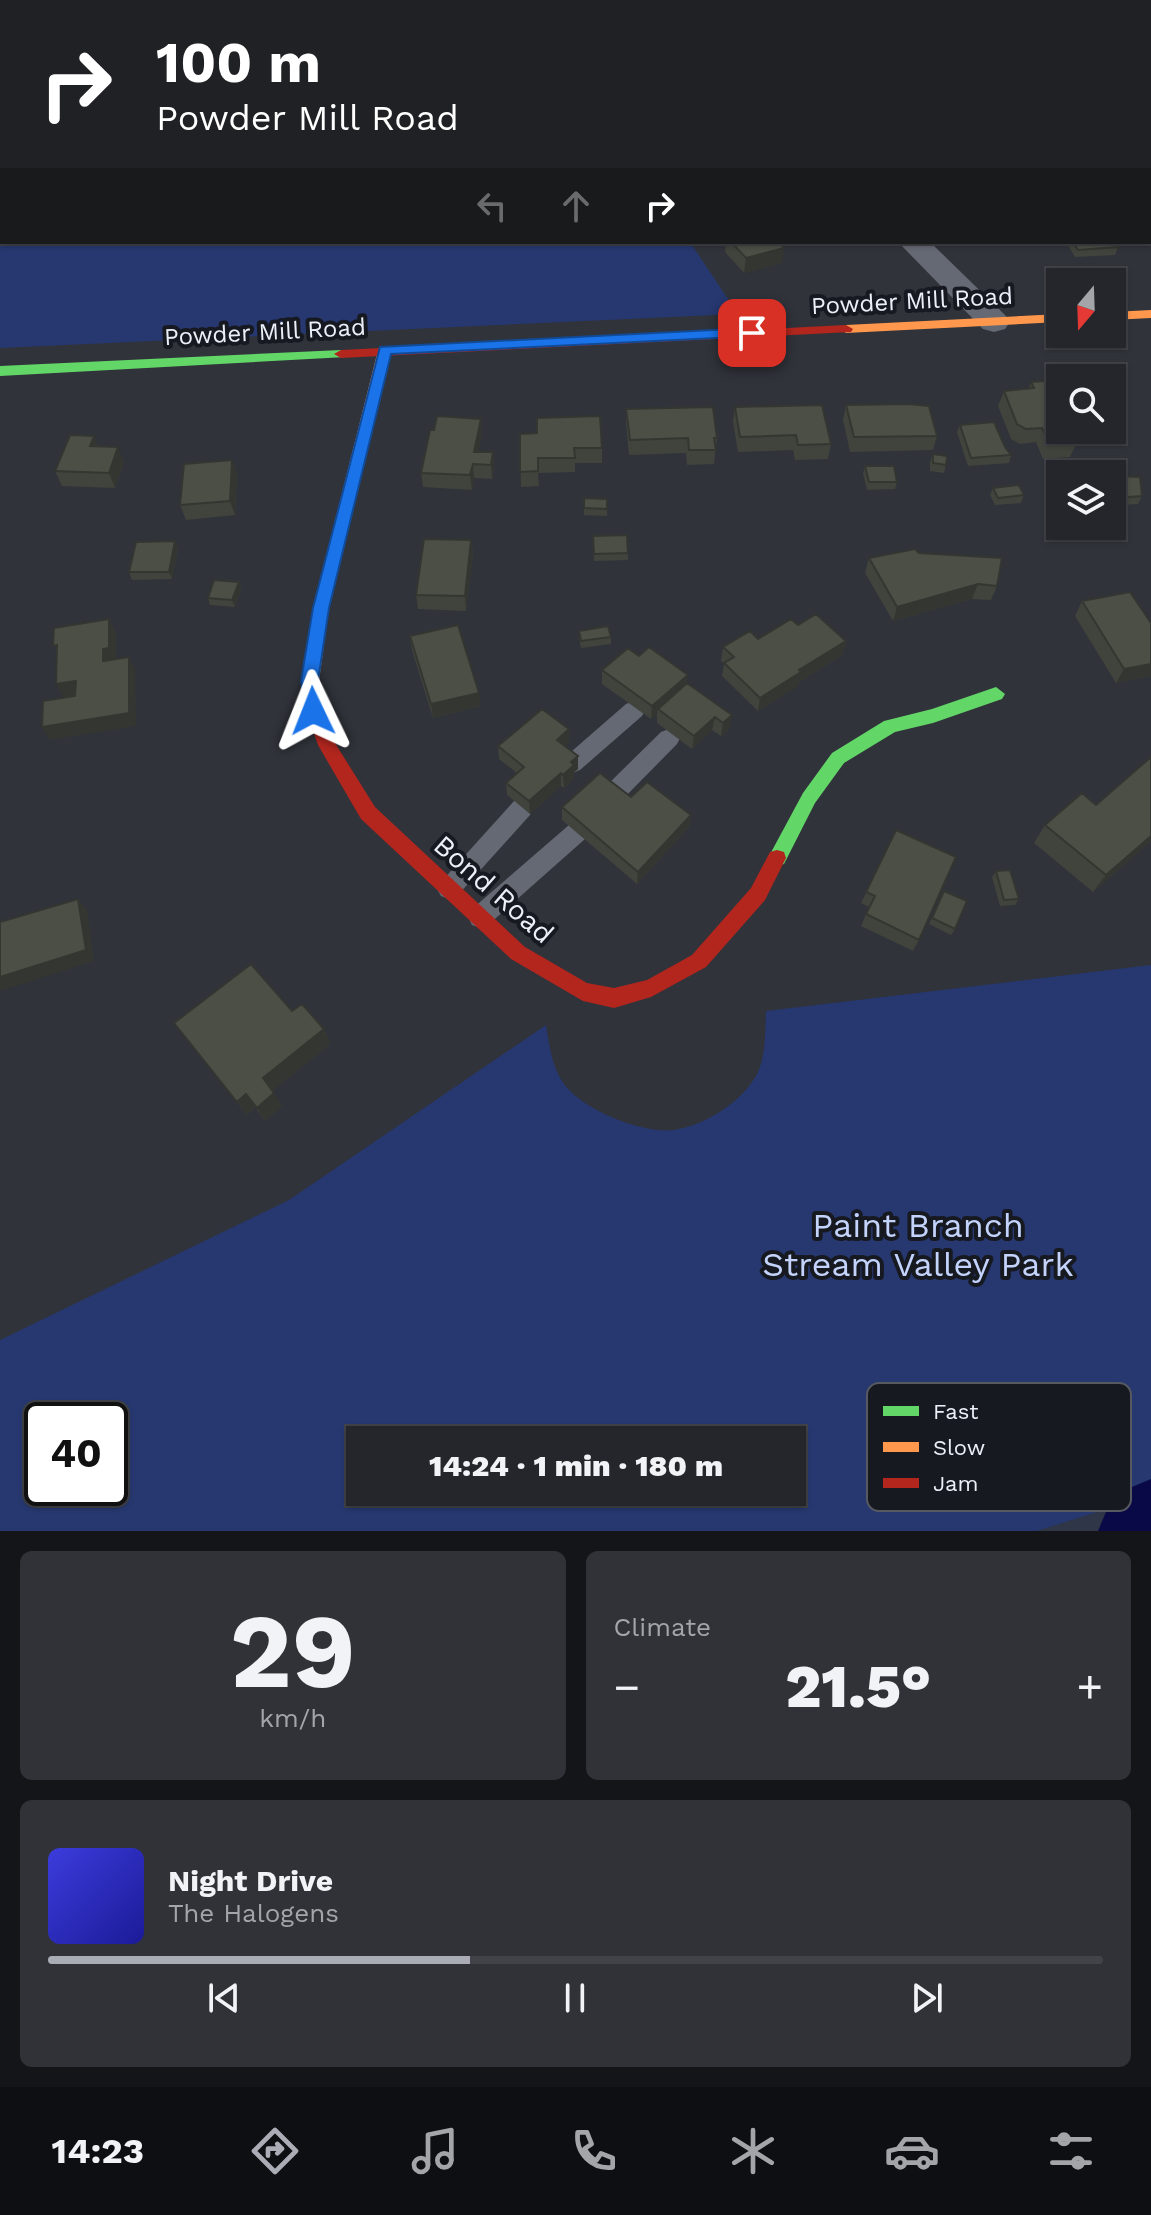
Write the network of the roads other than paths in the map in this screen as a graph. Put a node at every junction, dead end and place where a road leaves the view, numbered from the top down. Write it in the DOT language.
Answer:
graph roads {
  1 [pos="915,244"];
  2 [pos="1151,314"];
  3 [pos="1126,315"];
  4 [pos="1046,319"];
  5 [pos="994,322"];
  6 [pos="385,350"];
  7 [pos="0,371"];
  8 [pos="996,694"];
  9 [pos="634,710"];
  10 [pos="669,738"];
  11 [pos="572,764"];
  12 [pos="612,795"];
  13 [pos="522,808"];
  14 [pos="577,832"];
  15 [pos="449,889"];
  16 [pos="480,917"];
  1 -- 5 [label="street"];
  2 -- 3 [label="street"];
  4 -- 5 [label="street, Powder Mill Road"];
  5 -- 6 [label="street, Powder Mill Road"];
  6 -- 7 [label="street, Powder Mill Road"];
  6 -- 15 [label="street, Bond Road"];
  8 -- 16 [label="street, Bond Road"];
  9 -- 11 [label="lane"];
  10 -- 12 [label="lane"];
  13 -- 15 [label="lane"];
  14 -- 16 [label="lane"];
  15 -- 16 [label="street, Bond Road"];
}
